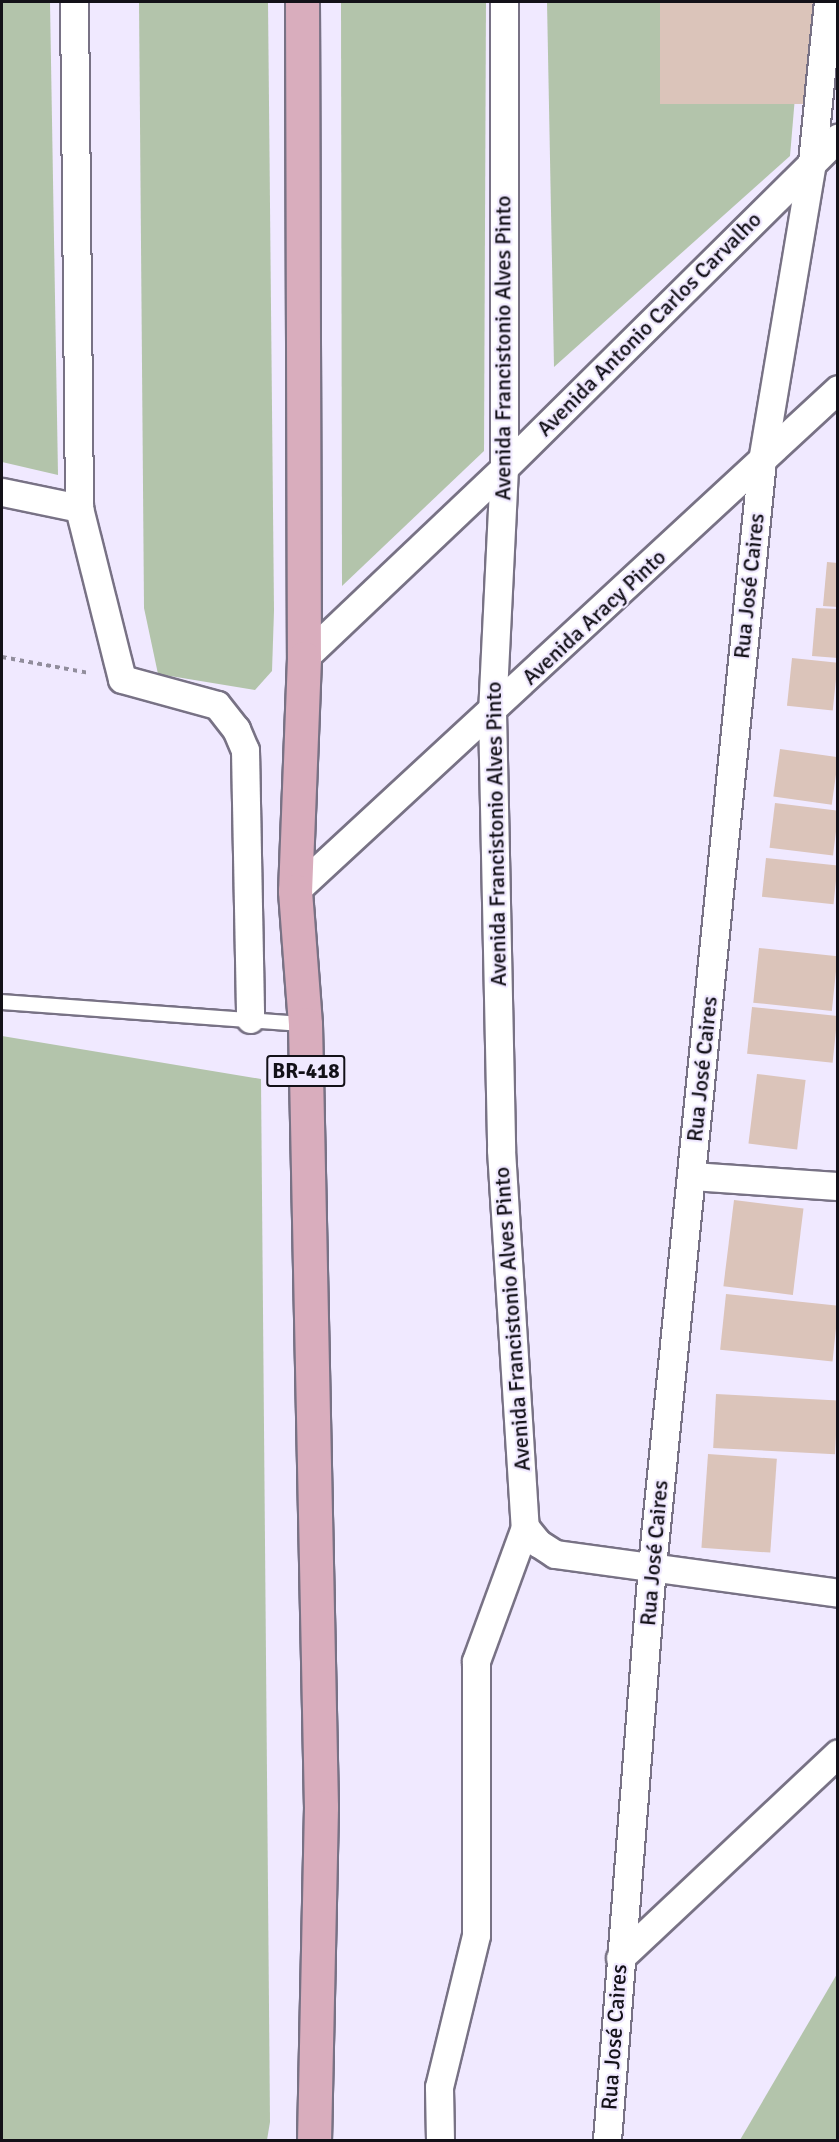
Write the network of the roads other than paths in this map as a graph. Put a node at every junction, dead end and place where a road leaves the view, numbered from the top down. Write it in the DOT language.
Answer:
graph roads {
  1 [pos="74,2"];
  2 [pos="302,2"];
  3 [pos="504,2"];
  4 [pos="828,2"];
  5 [pos="837,138"];
  6 [pos="812,162"];
  7 [pos="837,389"];
  8 [pos="762,461"];
  9 [pos="504,468"];
  10 [pos="2,492"];
  11 [pos="79,508"];
  12 [pos="304,658"];
  13 [pos="492,711"];
  14 [pos="295,891"];
  15 [pos="2,1002"];
  16 [pos="250,1019"];
  17 [pos="305,1024"];
  18 [pos="691,1176"];
  19 [pos="837,1186"];
  20 [pos="525,1527"];
  21 [pos="652,1566"];
  22 [pos="837,1593"];
  23 [pos="837,1753"];
  24 [pos="620,1958"];
  25 [pos="314,2140"];
  26 [pos="440,2140"];
  27 [pos="607,2140"];
  1 -- 11 [label="street"];
  2 -- 12 [label="main road, BR-418"];
  3 -- 9 [label="street, Avenida Francistonio Alves Pinto"];
  4 -- 6 [label="street, Rua José Caires"];
  5 -- 6 [label="street, Avenida Antonio Carlos Carvalho"];
  6 -- 8 [label="street, Rua José Caires"];
  6 -- 9 [label="street, Avenida Antonio Carlos Carvalho"];
  7 -- 8 [label="street, Avenida Aracy Pinto"];
  8 -- 13 [label="street, Avenida Aracy Pinto"];
  8 -- 18 [label="street, Rua José Caires"];
  9 -- 12 [label="street, Avenida Antonio Carlos Carvalho"];
  9 -- 13 [label="street, Avenida Francistonio Alves Pinto"];
  10 -- 11 [label="street"];
  11 -- 16 [label="street"];
  12 -- 14 [label="main road, BR-418"];
  13 -- 14 [label="street, Avenida Aracy Pinto"];
  13 -- 20 [label="street, Avenida Francistonio Alves Pinto"];
  14 -- 17 [label="main road, BR-418"];
  15 -- 16 [label="lane"];
  16 -- 17 [label="lane"];
  17 -- 25 [label="main road, BR-418"];
  18 -- 19 [label="street"];
  18 -- 21 [label="street, Rua José Caires"];
  20 -- 21 [label="street"];
  20 -- 26 [label="street"];
  21 -- 22 [label="street"];
  21 -- 24 [label="street, Rua José Caires"];
  23 -- 24 [label="street"];
  24 -- 27 [label="street, Rua José Caires"];
}
